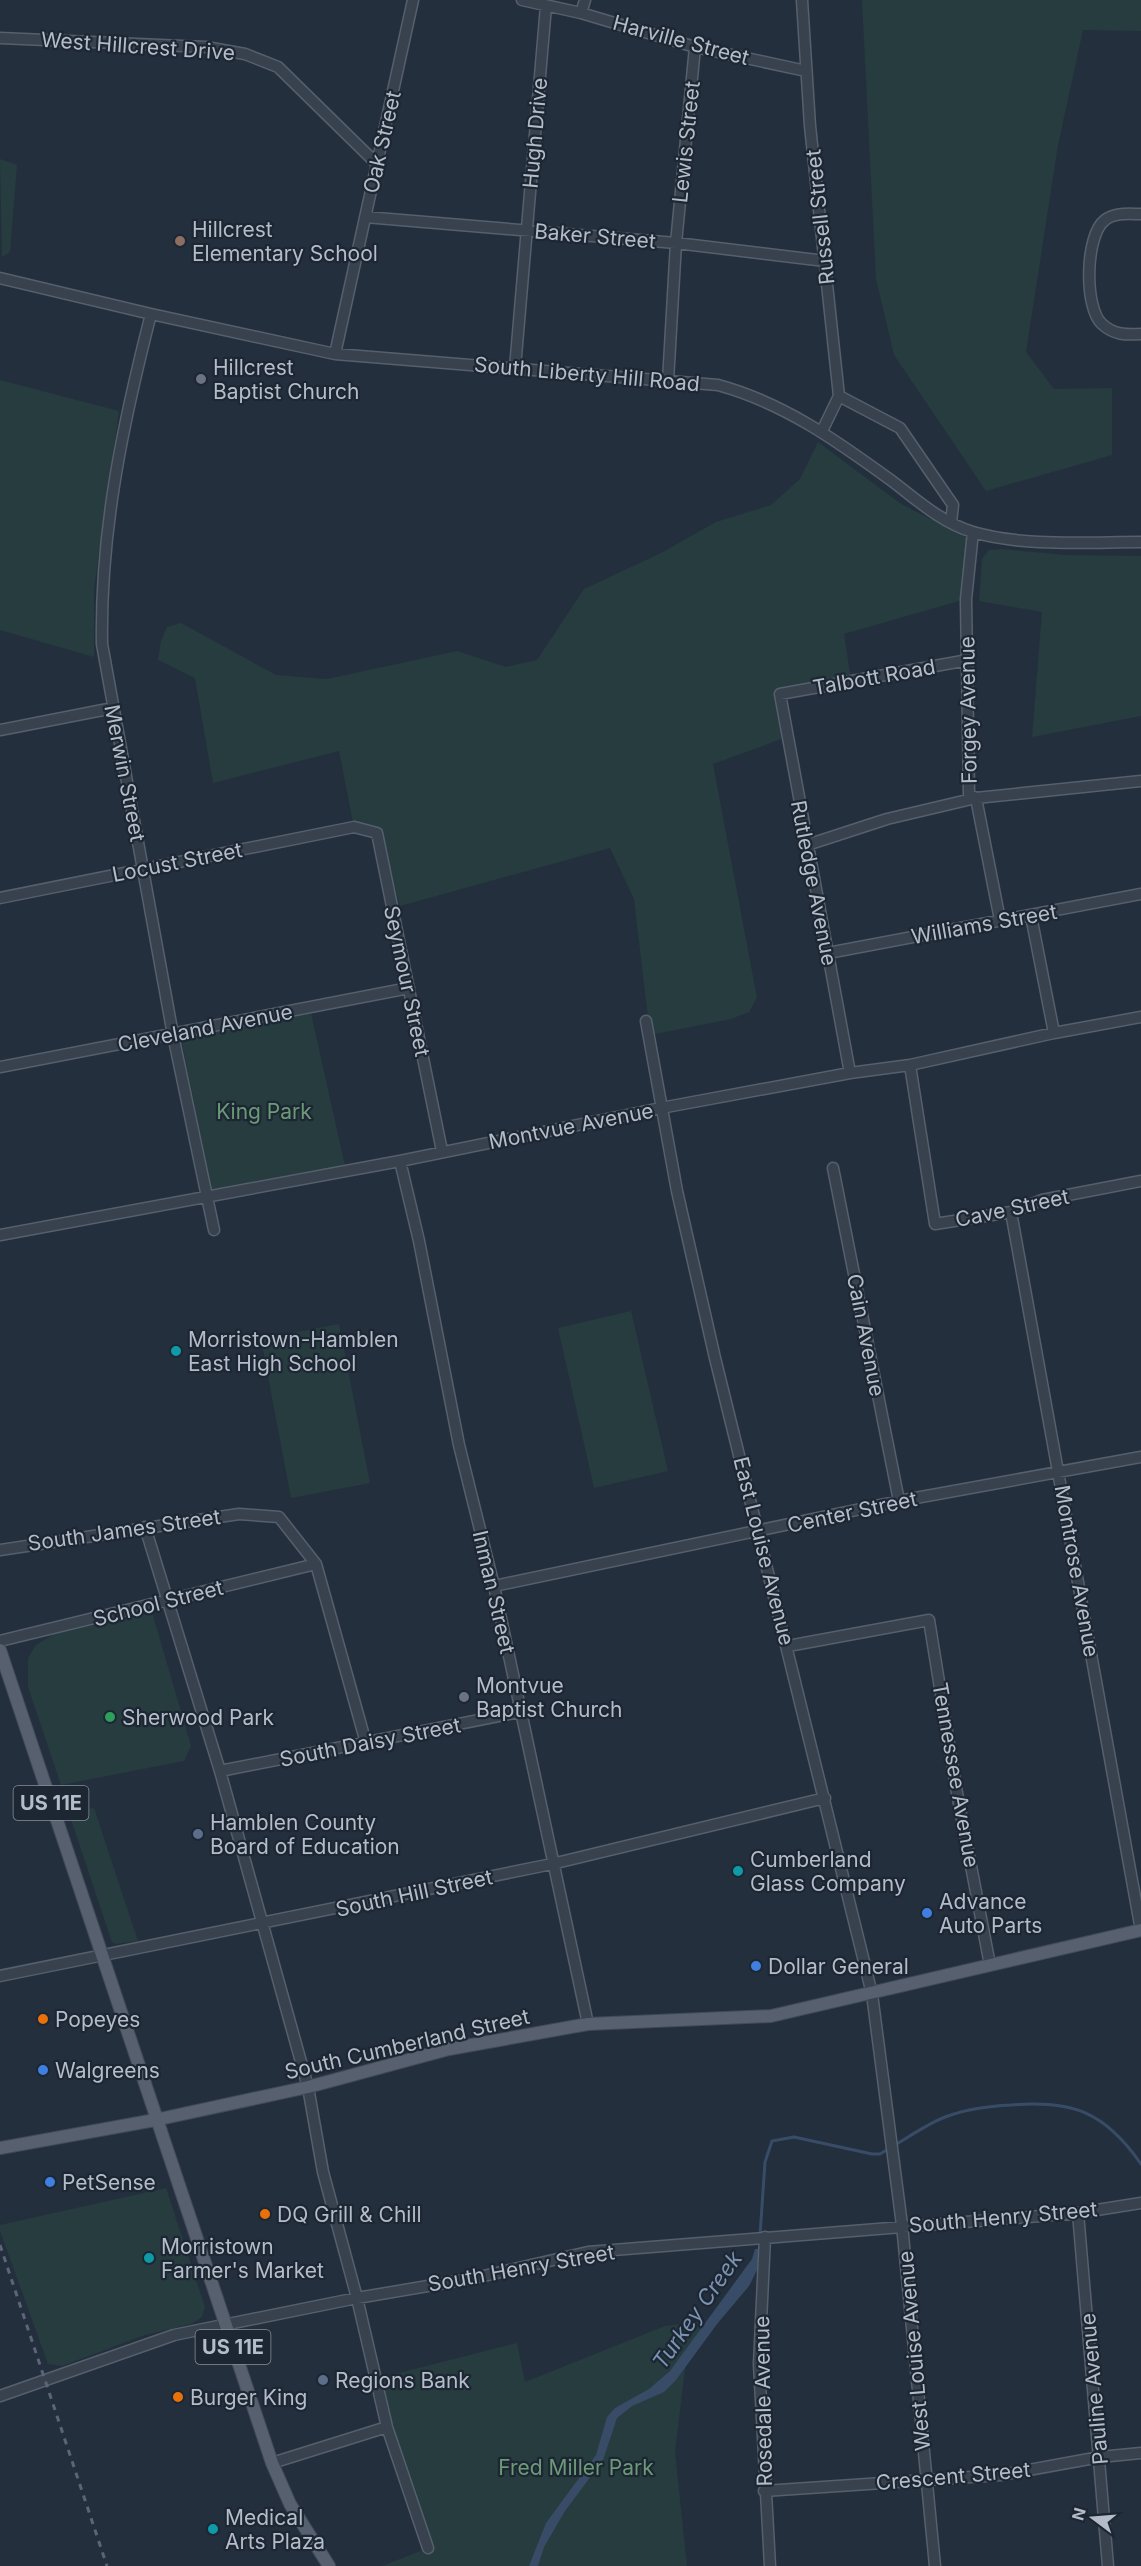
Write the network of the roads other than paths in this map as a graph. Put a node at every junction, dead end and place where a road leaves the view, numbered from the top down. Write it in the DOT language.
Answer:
graph roads {
  1 [pos="412,0"];
  2 [pos="522,0"];
  3 [pos="585,0"];
  4 [pos="802,0"];
  5 [pos="546,6"];
  6 [pos="581,13"];
  7 [pos="0,38"];
  8 [pos="695,47"];
  9 [pos="806,71"];
  10 [pos="378,165"];
  11 [pos="1141,214"];
  12 [pos="365,217"];
  13 [pos="528,230"];
  14 [pos="676,243"];
  15 [pos="825,261"];
  16 [pos="0,278"];
  17 [pos="151,314"];
  18 [pos="1141,334"];
  19 [pos="335,354"];
  20 [pos="514,368"];
  21 [pos="668,381"];
  22 [pos="839,396"];
  23 [pos="822,431"];
  24 [pos="951,522"];
  25 [pos="973,532"];
  26 [pos="1141,542"];
  27 [pos="968,660"];
  28 [pos="780,694"];
  29 [pos="113,708"];
  30 [pos="0,730"];
  31 [pos="1141,781"];
  32 [pos="976,798"];
  33 [pos="354,827"];
  34 [pos="807,845"];
  35 [pos="144,868"];
  36 [pos="1141,894"];
  37 [pos="0,898"];
  38 [pos="1031,916"];
  39 [pos="1000,920"];
  40 [pos="828,953"];
  41 [pos="409,988"];
  42 [pos="1141,1017"];
  43 [pos="646,1021"];
  44 [pos="1054,1033"];
  45 [pos="173,1035"];
  46 [pos="910,1065"];
  47 [pos="0,1066"];
  48 [pos="850,1072"];
  49 [pos="661,1108"];
  50 [pos="442,1151"];
  51 [pos="400,1161"];
  52 [pos="832,1168"];
  53 [pos="1141,1181"];
  54 [pos="206,1198"];
  55 [pos="1011,1212"];
  56 [pos="214,1230"];
  57 [pos="0,1234"];
  58 [pos="1141,1457"];
  59 [pos="1060,1472"];
  60 [pos="899,1502"];
  61 [pos="145,1527"];
  62 [pos="760,1532"];
  63 [pos="0,1550"];
  64 [pos="316,1564"];
  65 [pos="494,1586"];
  66 [pos="167,1602"];
  67 [pos="0,1641"];
  68 [pos="788,1646"];
  69 [pos="0,1650"];
  70 [pos="519,1712"];
  71 [pos="366,1743"];
  72 [pos="220,1772"];
  73 [pos="825,1798"];
  74 [pos="552,1864"];
  75 [pos="261,1925"];
  76 [pos="1141,1930"];
  77 [pos="102,1956"];
  78 [pos="990,1965"];
  79 [pos="0,1976"];
  80 [pos="872,1994"];
  81 [pos="588,2024"];
  82 [pos="308,2087"];
  83 [pos="155,2120"];
  84 [pos="0,2148"];
  85 [pos="1141,2203"];
  86 [pos="1078,2213"];
  87 [pos="902,2225"];
  88 [pos="765,2237"];
  89 [pos="357,2298"];
  90 [pos="226,2324"];
  91 [pos="0,2396"];
  92 [pos="387,2427"];
  93 [pos="1141,2454"];
  94 [pos="1100,2457"];
  95 [pos="272,2463"];
  96 [pos="926,2480"];
  97 [pos="764,2491"];
  98 [pos="428,2548"];
  99 [pos="328,2566"];
  100 [pos="770,2566"];
  101 [pos="935,2566"];
  102 [pos="1108,2566"];
  1 -- 10 [label="street, Oak Street"];
  2 -- 5 [label="street, Harville Street"];
  3 -- 6 [label="street"];
  4 -- 9 [label="street, Russell Street"];
  5 -- 6 [label="street, Harville Street"];
  5 -- 13 [label="street, Hugh Drive"];
  6 -- 8 [label="street, Harville Street"];
  7 -- 10 [label="street, West Hillcrest Drive"];
  8 -- 9 [label="street, Harville Street"];
  8 -- 14 [label="street, Lewis Street"];
  9 -- 15 [label="street, Russell Street"];
  10 -- 12 [label="street, Oak Street"];
  11 -- 18 [label="street"];
  12 -- 13 [label="street, Baker Street"];
  12 -- 19 [label="street, Oak Street"];
  13 -- 14 [label="street, Baker Street"];
  13 -- 20 [label="street, Hugh Drive"];
  14 -- 15 [label="street, Baker Street"];
  14 -- 21 [label="street, Lewis Street"];
  15 -- 22 [label="street, Russell Street"];
  16 -- 17 [label="street, South Liberty Hill Road"];
  17 -- 19 [label="street, South Liberty Hill Road"];
  17 -- 29 [label="street, Merwin Street"];
  19 -- 20 [label="street, South Liberty Hill Road"];
  20 -- 21 [label="street, South Liberty Hill Road"];
  21 -- 23 [label="street, South Liberty Hill Road"];
  22 -- 23 [label="street"];
  22 -- 24 [label="street"];
  23 -- 24 [label="street, South Liberty Hill Road"];
  24 -- 25 [label="street, South Liberty Hill Road"];
  25 -- 26 [label="street, South Liberty Hill Road"];
  25 -- 27 [label="street, Forgey Avenue"];
  27 -- 28 [label="street, Talbott Road"];
  27 -- 32 [label="street, Forgey Avenue"];
  28 -- 34 [label="street, Rutledge Avenue"];
  29 -- 30 [label="street"];
  29 -- 35 [label="street, Merwin Street"];
  31 -- 32 [label="street"];
  32 -- 34 [label="street"];
  32 -- 39 [label="street, Forgey Avenue"];
  33 -- 35 [label="street, Locust Street"];
  33 -- 41 [label="street, Seymour Street"];
  34 -- 40 [label="street, Rutledge Avenue"];
  35 -- 37 [label="street, Locust Street"];
  35 -- 45 [label="street, Merwin Street"];
  36 -- 38 [label="street, Williams Street"];
  38 -- 39 [label="street, Williams Street"];
  38 -- 44 [label="street"];
  39 -- 40 [label="street, Williams Street"];
  40 -- 48 [label="street, Rutledge Avenue"];
  41 -- 45 [label="street, Cleveland Avenue"];
  41 -- 50 [label="street, Seymour Street"];
  42 -- 44 [label="street, Montvue Avenue"];
  43 -- 49 [label="street, East Louise Avenue"];
  44 -- 46 [label="street, Montvue Avenue"];
  45 -- 47 [label="street, Cleveland Avenue"];
  45 -- 54 [label="street, Merwin Street"];
  46 -- 48 [label="street, Montvue Avenue"];
  46 -- 55 [label="street, Cave Street"];
  48 -- 49 [label="street, Montvue Avenue"];
  49 -- 50 [label="street, Montvue Avenue"];
  49 -- 62 [label="street, East Louise Avenue"];
  50 -- 51 [label="street, Montvue Avenue"];
  51 -- 54 [label="street, Montvue Avenue"];
  51 -- 65 [label="street, Inman Street"];
  52 -- 60 [label="street, Cain Avenue"];
  53 -- 55 [label="street, Cave Street"];
  54 -- 56 [label="street, Merwin Street"];
  54 -- 57 [label="street, Montvue Avenue"];
  55 -- 59 [label="street, Montrose Avenue"];
  58 -- 59 [label="street, Center Street"];
  59 -- 60 [label="street, Center Street"];
  59 -- 76 [label="street, Montrose Avenue"];
  60 -- 62 [label="street, Center Street"];
  61 -- 63 [label="street, South James Street"];
  61 -- 64 [label="street, South James Street"];
  61 -- 66 [label="street"];
  62 -- 65 [label="street, Center Street"];
  62 -- 68 [label="street, East Louise Avenue"];
  64 -- 66 [label="street, School Street"];
  64 -- 71 [label="street"];
  65 -- 70 [label="street, Inman Street"];
  66 -- 67 [label="street, School Street"];
  66 -- 72 [label="street"];
  68 -- 73 [label="street, East Louise Avenue"];
  68 -- 78 [label="street, Tennessee Avenue"];
  69 -- 77 [label="main road, US 11E"];
  70 -- 71 [label="street, South Daisy Street"];
  70 -- 74 [label="street, Inman Street"];
  71 -- 72 [label="street, South Daisy Street"];
  72 -- 75 [label="street"];
  73 -- 74 [label="street, South Hill Street"];
  73 -- 80 [label="street, East Louise Avenue"];
  74 -- 75 [label="street, South Hill Street"];
  74 -- 81 [label="street, Inman Street"];
  75 -- 77 [label="street, South Hill Street"];
  75 -- 82 [label="street"];
  76 -- 78 [label="main road, South Cumberland Street"];
  77 -- 79 [label="street, South Hill Street"];
  77 -- 83 [label="main road, US 11E"];
  78 -- 80 [label="main road, South Cumberland Street"];
  80 -- 81 [label="main road, South Cumberland Street"];
  80 -- 87 [label="street, West Louise Avenue"];
  81 -- 82 [label="main road, South Cumberland Street"];
  82 -- 83 [label="main road, South Cumberland Street"];
  82 -- 89 [label="street"];
  83 -- 84 [label="main road, South Cumberland Street"];
  83 -- 90 [label="main road, US 11E"];
  85 -- 86 [label="street, South Henry Street"];
  86 -- 87 [label="street, South Henry Street"];
  86 -- 94 [label="street, Pauline Avenue"];
  87 -- 88 [label="street, South Henry Street"];
  87 -- 96 [label="street, West Louise Avenue"];
  88 -- 89 [label="street, South Henry Street"];
  88 -- 97 [label="street, Rosedale Avenue"];
  89 -- 90 [label="street, South Henry Street"];
  89 -- 92 [label="street"];
  90 -- 91 [label="street, South Henry Street"];
  90 -- 95 [label="main road, US 11E"];
  92 -- 95 [label="street"];
  92 -- 98 [label="street"];
  93 -- 94 [label="street, Crescent Street"];
  94 -- 96 [label="street, Crescent Street"];
  94 -- 102 [label="street, Pauline Avenue"];
  95 -- 99 [label="main road, US 11E"];
  96 -- 97 [label="street, Crescent Street"];
  96 -- 101 [label="street, West Louise Avenue"];
  97 -- 100 [label="street, Rosedale Avenue"];
}
